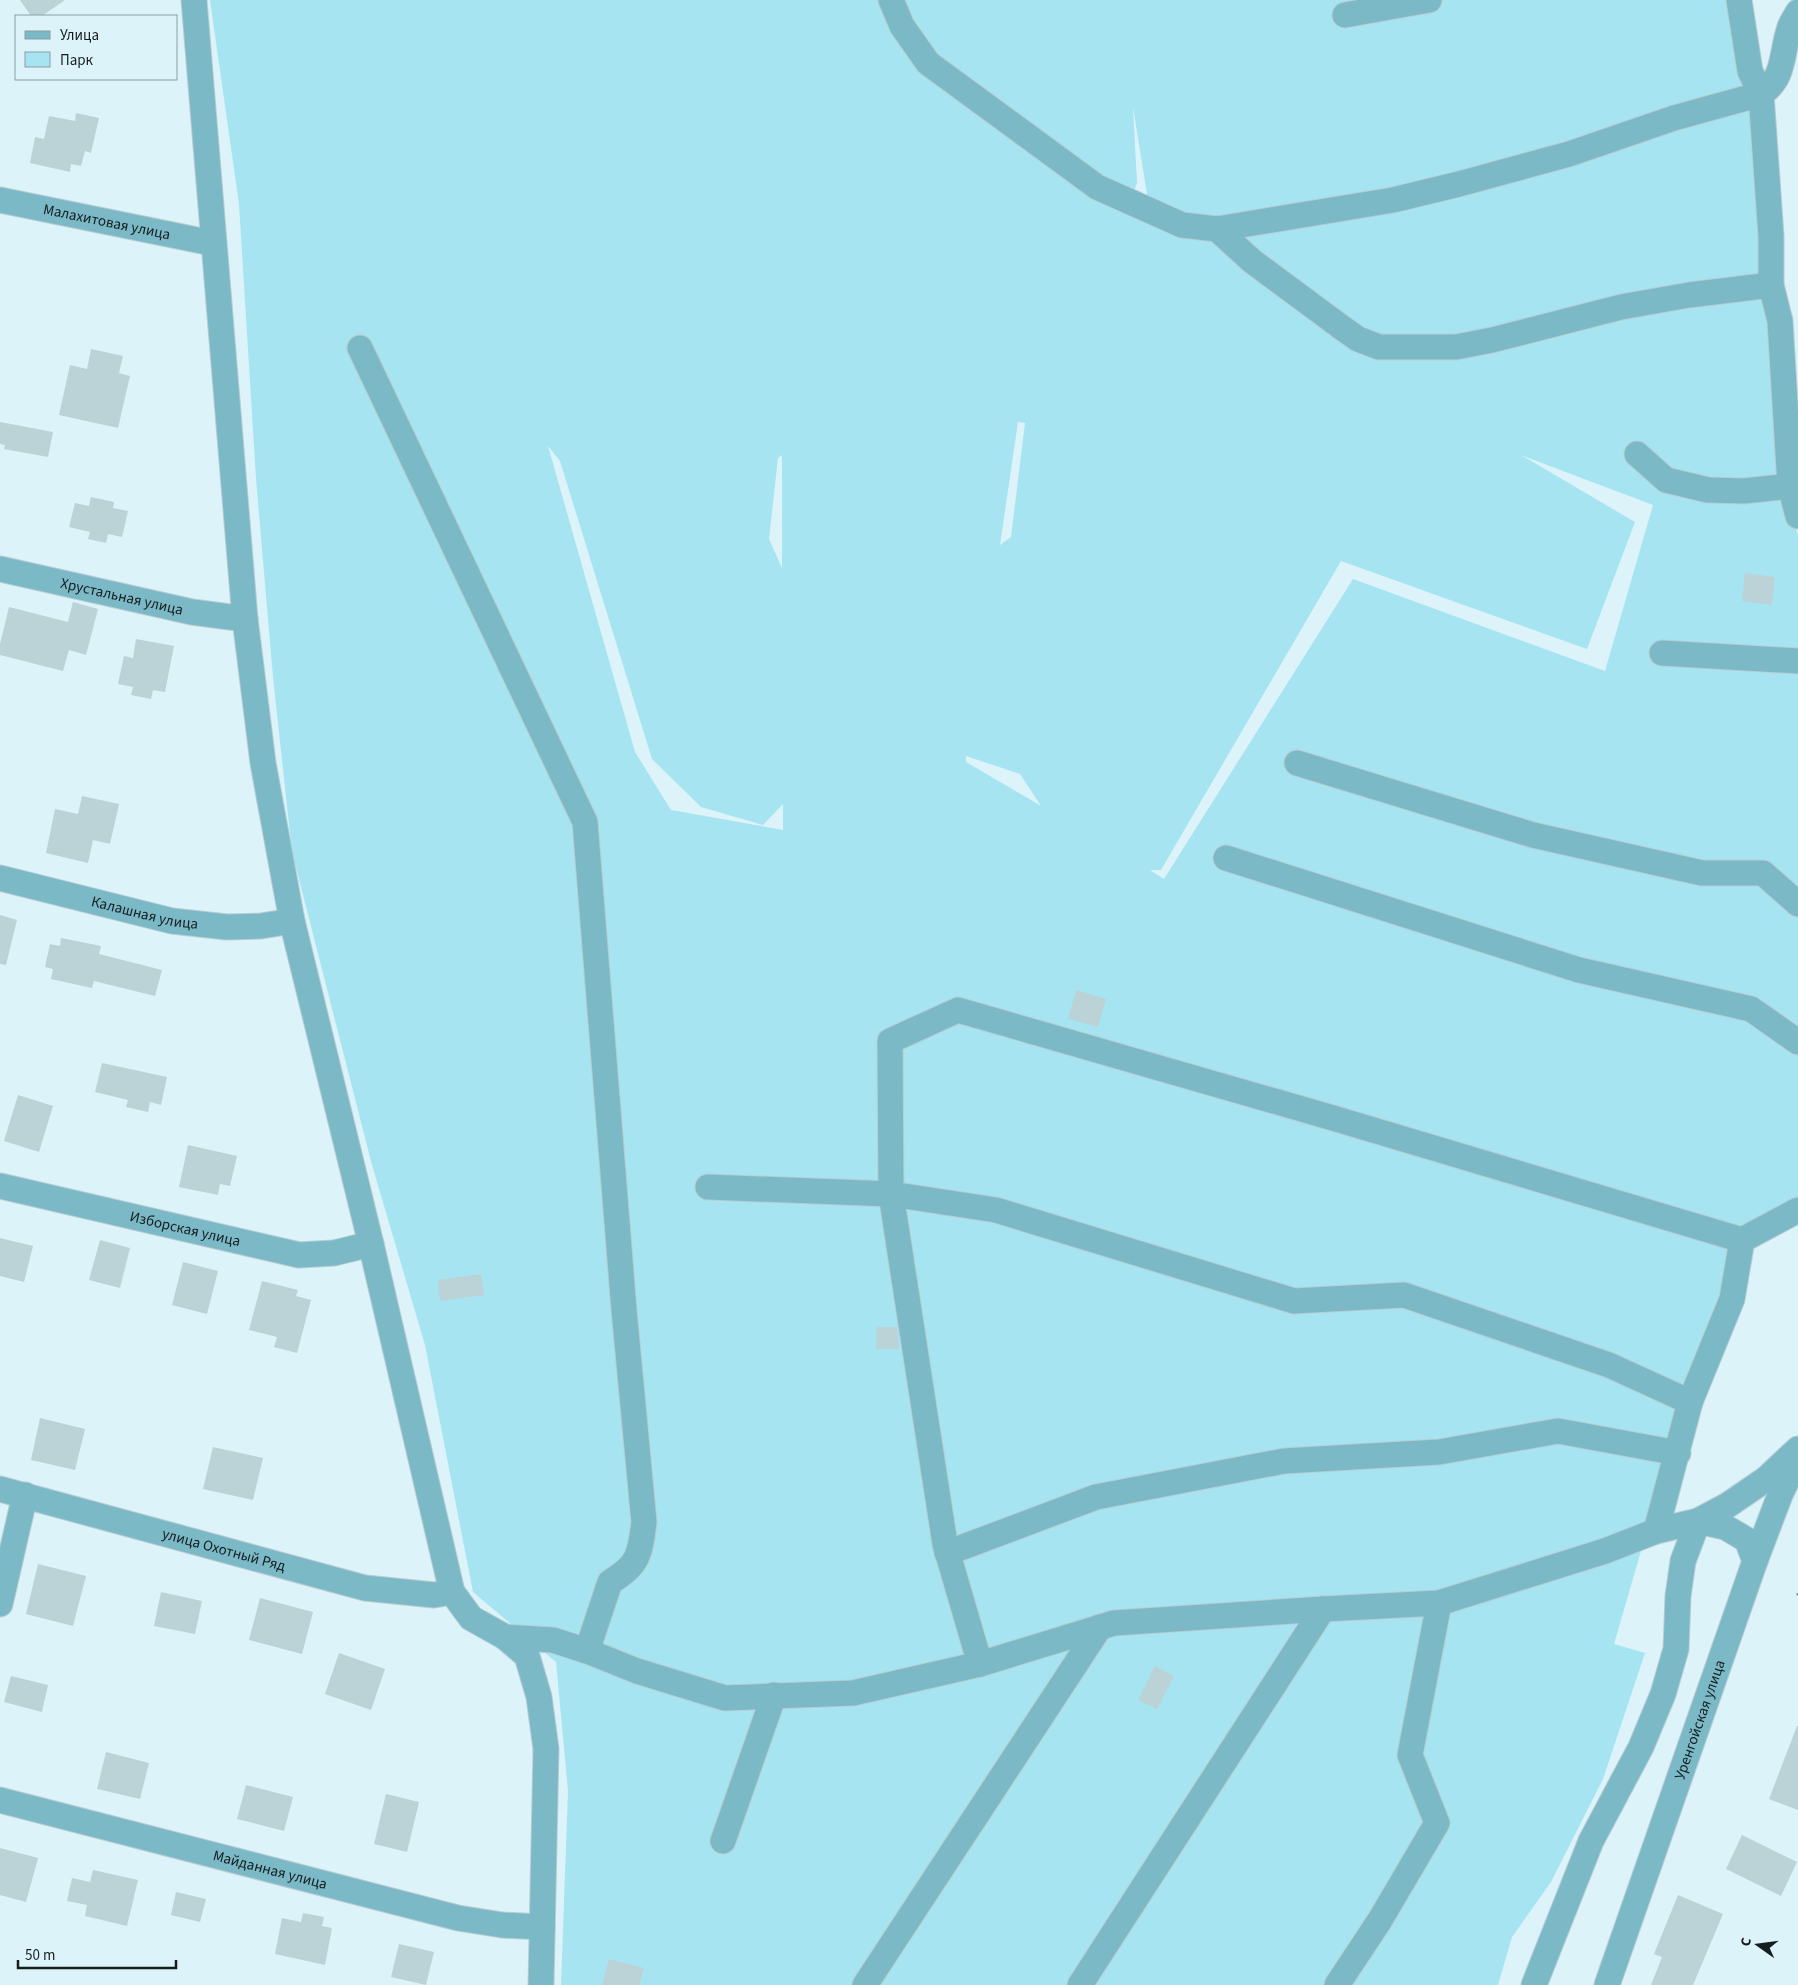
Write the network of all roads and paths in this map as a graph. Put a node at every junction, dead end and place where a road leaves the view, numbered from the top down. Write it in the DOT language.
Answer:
graph roads {
  1 [pos="194,0"];
  2 [pos="891,0"];
  3 [pos="1429,0"];
  4 [pos="1740,0"];
  5 [pos="1798,12"];
  6 [pos="1345,15"];
  7 [pos="1761,94"];
  8 [pos="0,200"];
  9 [pos="1216,229"];
  10 [pos="212,243"];
  11 [pos="1771,285"];
  12 [pos="360,348"];
  13 [pos="1637,454"];
  14 [pos="1790,486"];
  15 [pos="1798,516"];
  16 [pos="0,569"];
  17 [pos="245,619"];
  18 [pos="1662,653"];
  19 [pos="1798,661"];
  20 [pos="1297,763"];
  21 [pos="1226,858"];
  22 [pos="0,878"];
  23 [pos="1798,904"];
  24 [pos="292,922"];
  25 [pos="1798,1042"];
  26 [pos="0,1186"];
  27 [pos="708,1186"];
  28 [pos="891,1194"];
  29 [pos="1798,1210"];
  30 [pos="1742,1240"];
  31 [pos="371,1244"];
  32 [pos="1690,1402"];
  33 [pos="1798,1449"];
  34 [pos="1678,1453"];
  35 [pos="1798,1457"];
  36 [pos="0,1490"];
  37 [pos="25,1495"];
  38 [pos="1698,1521"];
  39 [pos="1656,1531"];
  40 [pos="947,1553"];
  41 [pos="1755,1561"];
  42 [pos="452,1592"];
  43 [pos="1798,1594"];
  44 [pos="1798,1598"];
  45 [pos="1440,1603"];
  46 [pos="0,1604"];
  47 [pos="1322,1608"];
  48 [pos="1100,1628"];
  49 [pos="505,1637"];
  50 [pos="588,1650"];
  51 [pos="980,1664"];
  52 [pos="774,1695"];
  53 [pos="0,1800"];
  54 [pos="723,1841"];
  55 [pos="542,1927"];
  56 [pos="541,1985"];
  57 [pos="865,1985"];
  58 [pos="1080,1985"];
  59 [pos="1337,1985"];
  60 [pos="1534,1985"];
  61 [pos="1607,1985"];
  1 -- 10 [label="street"];
  2 -- 9 [label="street"];
  3 -- 6 [label="street"];
  4 -- 7 [label="street"];
  5 -- 7 [label="street"];
  7 -- 9 [label="street"];
  7 -- 11 [label="street"];
  8 -- 10 [label="street, Малахитовая улица"];
  9 -- 11 [label="street"];
  10 -- 17 [label="street"];
  11 -- 14 [label="street"];
  12 -- 50 [label="street"];
  13 -- 14 [label="street"];
  14 -- 15 [label="street"];
  16 -- 17 [label="street, Хрустальная улица"];
  17 -- 24 [label="street"];
  18 -- 19 [label="street"];
  20 -- 23 [label="street"];
  21 -- 25 [label="street"];
  22 -- 24 [label="street, Калашная улица"];
  24 -- 31 [label="street"];
  26 -- 31 [label="street, Изборская улица"];
  27 -- 28 [label="street"];
  28 -- 30 [label="street"];
  28 -- 32 [label="street"];
  28 -- 40 [label="street"];
  29 -- 30 [label="street"];
  30 -- 32 [label="street"];
  31 -- 42 [label="street"];
  32 -- 34 [label="street"];
  33 -- 38 [label="street"];
  34 -- 39 [label="street"];
  34 -- 40 [label="street"];
  35 -- 41 [label="street, Уренгойская улица"];
  36 -- 37 [label="street, улица Охотный Ряд"];
  37 -- 42 [label="street, улица Охотный Ряд"];
  37 -- 46 [label="street"];
  38 -- 39 [label="street"];
  38 -- 41 [label="street"];
  38 -- 60 [label="street"];
  39 -- 45 [label="street"];
  40 -- 51 [label="street"];
  41 -- 61 [label="street, Уренгойская улица"];
  42 -- 49 [label="street"];
  43 -- 44 [label="path"];
  45 -- 47 [label="street"];
  45 -- 59 [label="street"];
  47 -- 48 [label="street"];
  47 -- 58 [label="street"];
  48 -- 51 [label="street"];
  48 -- 57 [label="street"];
  49 -- 50 [label="street"];
  49 -- 55 [label="street"];
  50 -- 52 [label="street"];
  51 -- 52 [label="street"];
  52 -- 54 [label="street"];
  53 -- 55 [label="street, Майданная улица"];
  55 -- 56 [label="street"];
}
